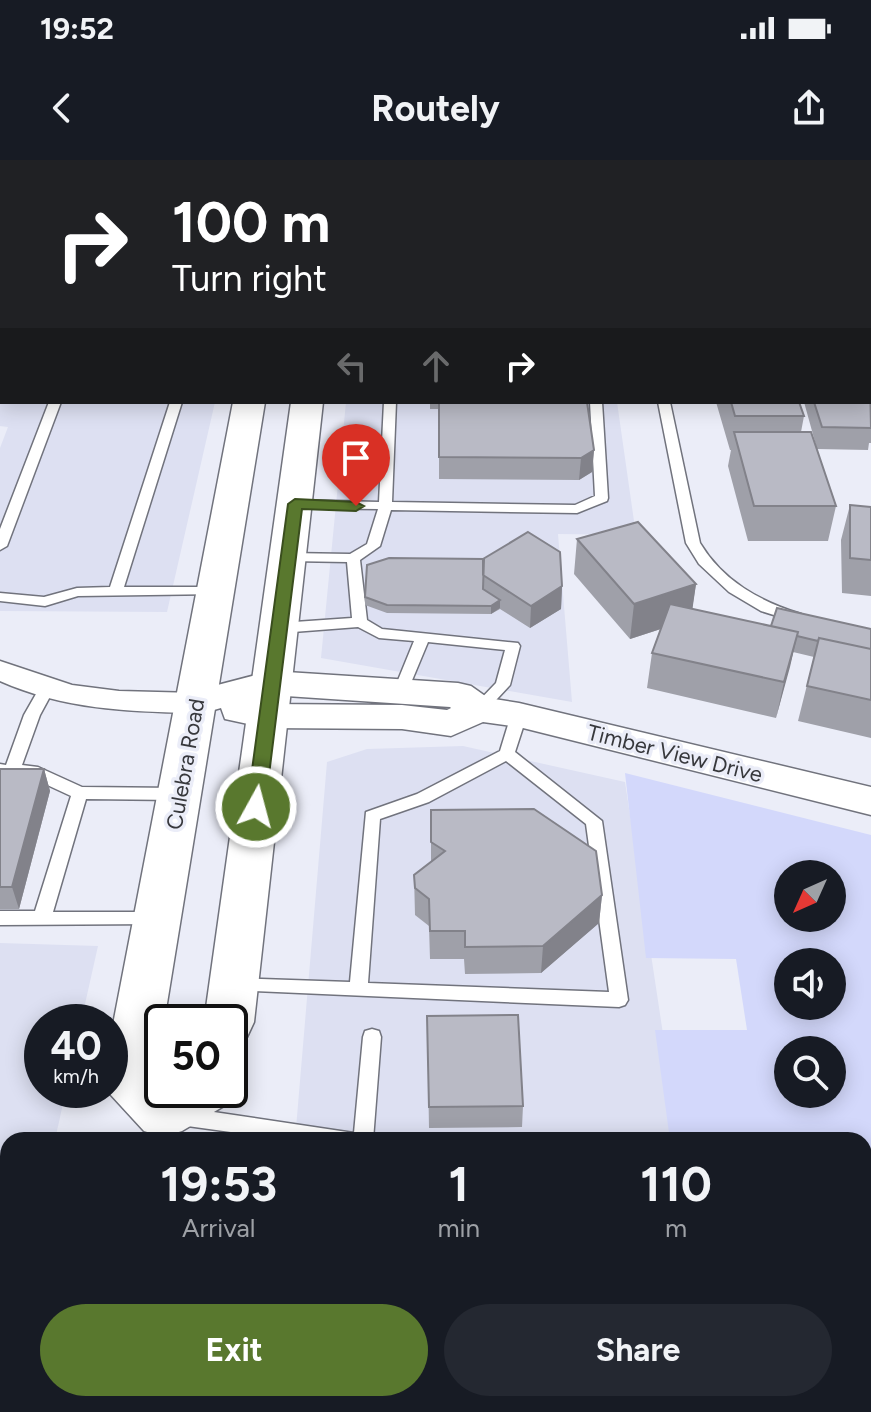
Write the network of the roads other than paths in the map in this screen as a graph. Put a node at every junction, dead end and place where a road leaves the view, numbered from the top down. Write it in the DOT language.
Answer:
graph roads {
  1 [pos="54,404"];
  2 [pos="175,404"];
  3 [pos="249,404"];
  4 [pos="307,404"];
  5 [pos="390,404"];
  6 [pos="596,404"];
  7 [pos="664,404"];
  8 [pos="295,504"];
  9 [pos="385,507"];
  10 [pos="0,546"];
  11 [pos="289,557"];
  12 [pos="353,558"];
  13 [pos="116,590"];
  14 [pos="215,591"];
  15 [pos="0,597"];
  16 [pos="811,621"];
  17 [pos="360,622"];
  18 [pos="280,628"];
  19 [pos="423,637"];
  20 [pos="0,670"];
  21 [pos="401,690"];
  22 [pos="45,691"];
  23 [pos="269,700"];
  24 [pos="196,703"];
  25 [pos="479,709"];
  26 [pos="519,715"];
  27 [pos="507,754"];
  28 [pos="6,770"];
  29 [pos="80,793"];
  30 [pos="179,794"];
  31 [pos="871,801"];
  32 [pos="0,918"];
  33 [pos="42,918"];
  34 [pos="158,919"];
  35 [pos="359,989"];
  36 [pos="232,1003"];
  37 [pos="372,1037"];
  38 [pos="176,1115"];
  39 [pos="294,1132"];
  40 [pos="364,1132"];
  1 -- 10 [label="lane"];
  2 -- 13 [label="lane"];
  3 -- 14 [label="main road, Culebra Road"];
  4 -- 8 [label="main road"];
  5 -- 9 [label="lane"];
  6 -- 9 [label="lane"];
  7 -- 16 [label="lane"];
  8 -- 9 [label="lane"];
  8 -- 11 [label="main road"];
  9 -- 12 [label="lane"];
  11 -- 12 [label="lane"];
  11 -- 18 [label="main road"];
  12 -- 17 [label="lane"];
  13 -- 14 [label="lane"];
  13 -- 15 [label="lane"];
  14 -- 24 [label="main road, Culebra Road"];
  17 -- 18 [label="lane"];
  17 -- 19 [label="lane"];
  18 -- 23 [label="main road"];
  19 -- 21 [label="lane"];
  19 -- 25 [label="lane"];
  20 -- 22 [label="street, Timber View Drive"];
  21 -- 23 [label="street, Timber View Drive"];
  21 -- 25 [label="street, Timber View Drive"];
  22 -- 24 [label="street, Timber View Drive"];
  22 -- 28 [label="lane"];
  23 -- 24 [label="street, Timber View Drive"];
  23 -- 25 [label="street, Timber View Drive"];
  23 -- 36 [label="main road"];
  24 -- 30 [label="main road, Culebra Road"];
  25 -- 26 [label="street, Timber View Drive"];
  26 -- 27 [label="lane"];
  26 -- 31 [label="street, Timber View Drive"];
  27 -- 35 [label="lane"];
  27 -- 35 [label="lane"];
  28 -- 29 [label="lane"];
  29 -- 30 [label="lane"];
  29 -- 33 [label="lane"];
  30 -- 34 [label="main road, Culebra Road"];
  32 -- 33 [label="lane"];
  33 -- 34 [label="lane"];
  34 -- 38 [label="main road, Culebra Road"];
  35 -- 36 [label="lane"];
  37 -- 40 [label="lane"];
  38 -- 39 [label="lane"];
}
